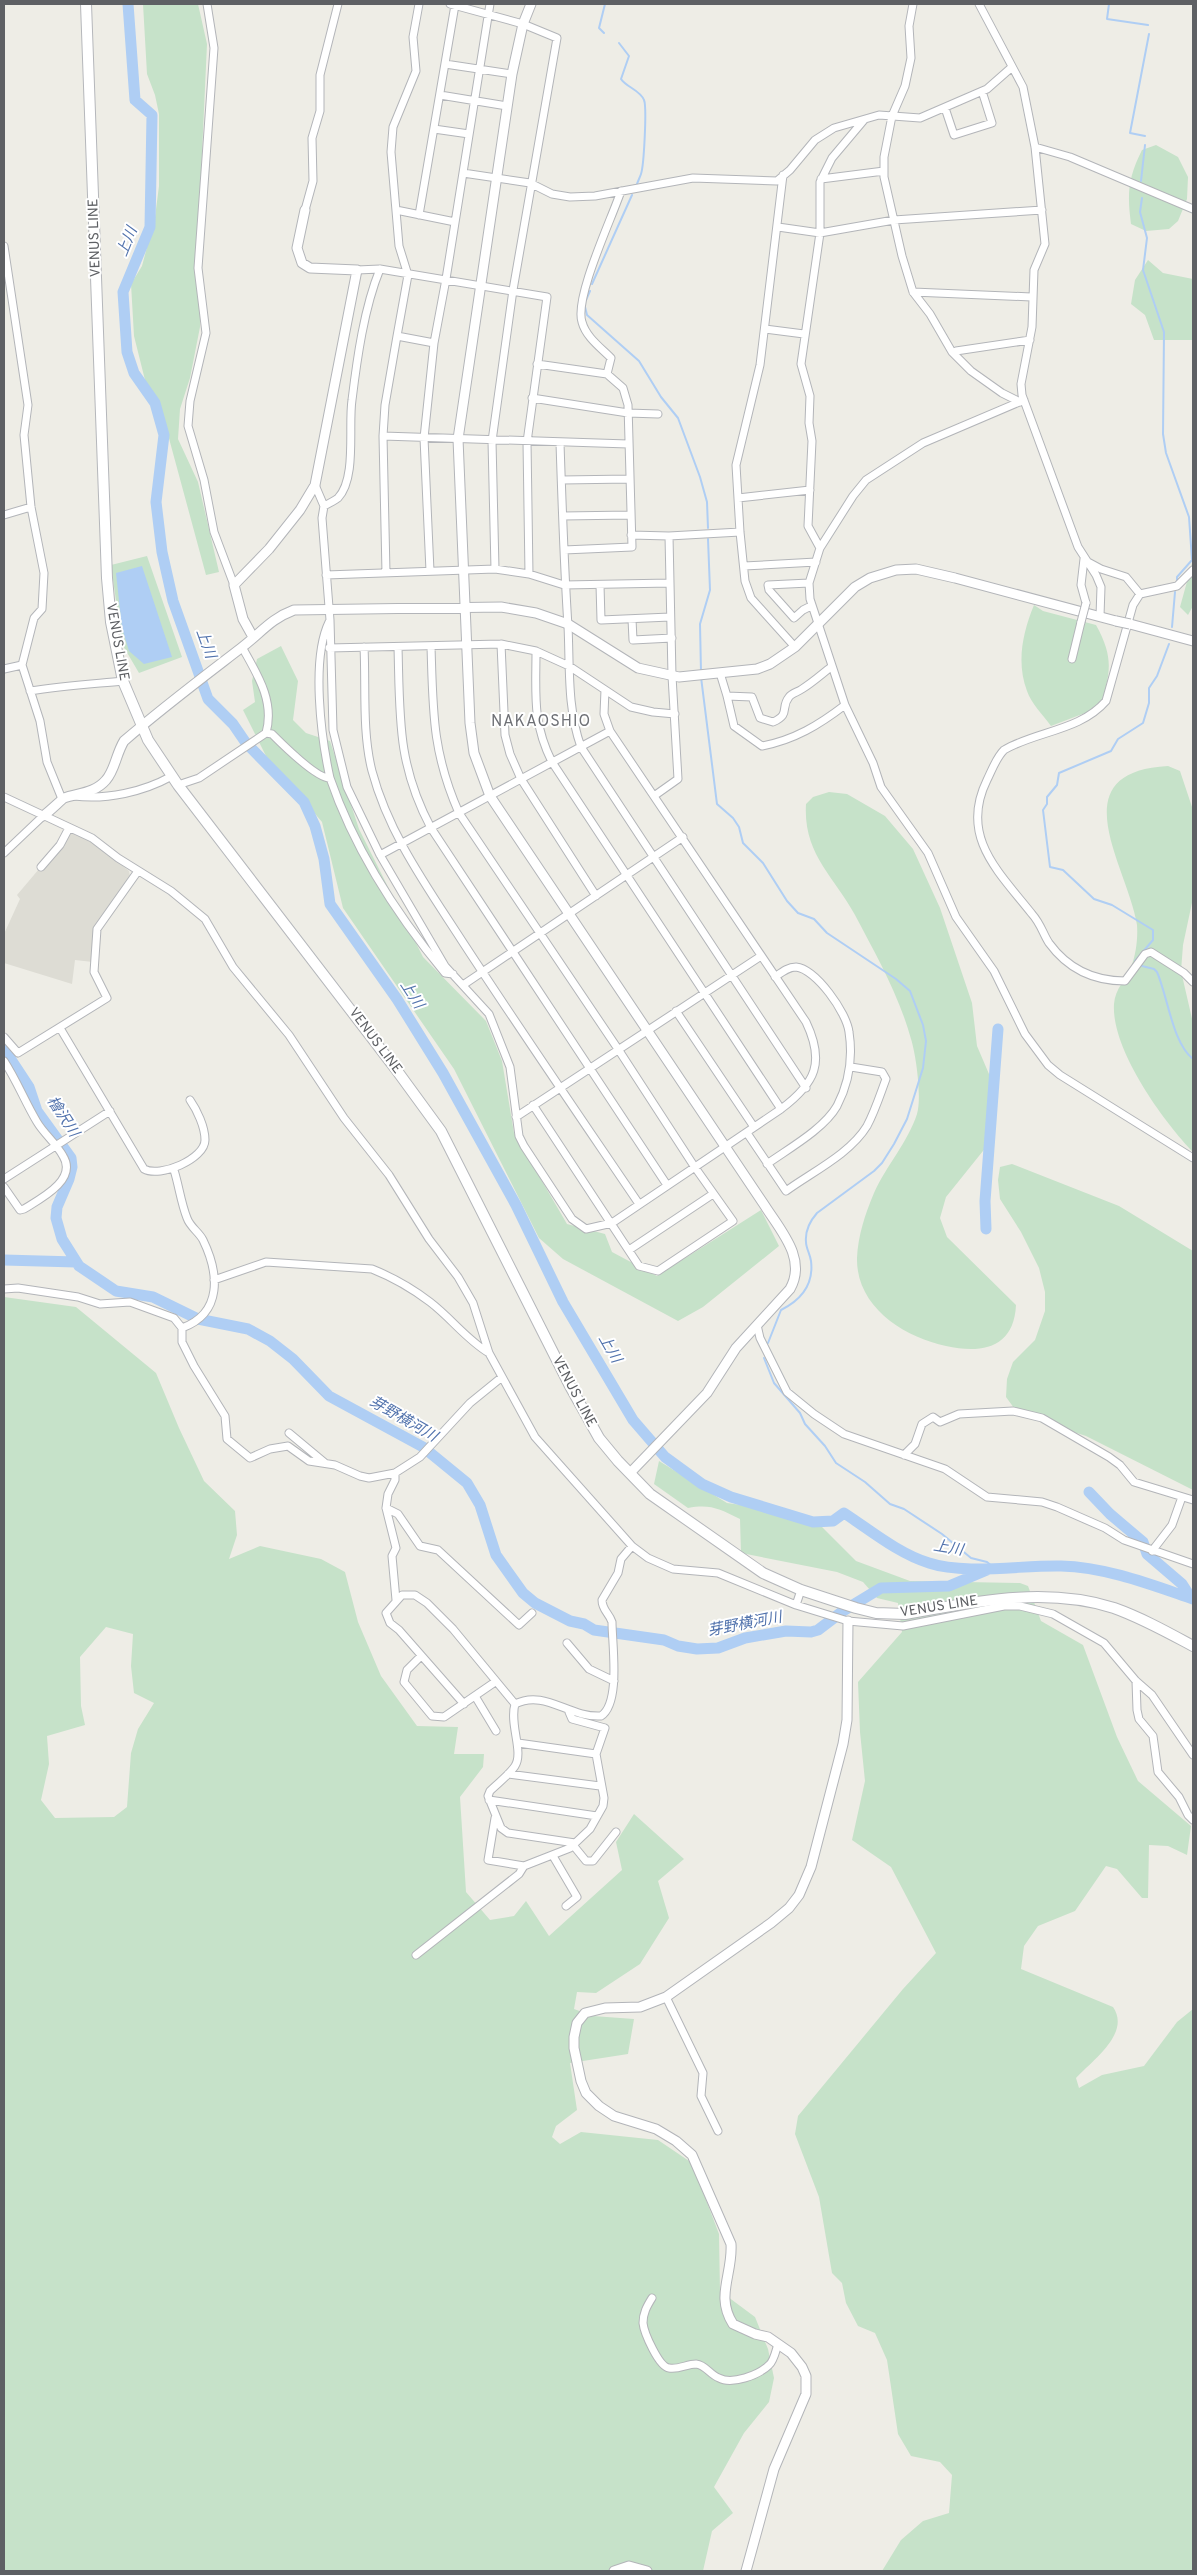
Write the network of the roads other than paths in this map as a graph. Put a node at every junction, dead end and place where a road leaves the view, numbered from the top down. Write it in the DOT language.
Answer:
graph roads {
  1 [pos="86,4"];
  2 [pos="207,4"];
  3 [pos="338,4"];
  4 [pos="419,4"];
  5 [pos="453,4"];
  6 [pos="490,4"];
  7 [pos="531,4"];
  8 [pos="913,4"];
  9 [pos="979,4"];
  10 [pos="488,15"];
  11 [pos="523,24"];
  12 [pos="445,64"];
  13 [pos="1012,67"];
  14 [pos="479,70"];
  15 [pos="512,74"];
  16 [pos="982,91"];
  17 [pos="440,95"];
  18 [pos="474,100"];
  19 [pos="507,106"];
  20 [pos="945,108"];
  21 [pos="892,116"];
  22 [pos="865,119"];
  23 [pos="434,129"];
  24 [pos="469,134"];
  25 [pos="1035,147"];
  26 [pos="884,171"];
  27 [pos="463,173"];
  28 [pos="783,174"];
  29 [pos="496,177"];
  30 [pos="821,179"];
  31 [pos="530,183"];
  32 [pos="621,191"];
  33 [pos="1193,209"];
  34 [pos="306,210"];
  35 [pos="396,210"];
  36 [pos="1042,210"];
  37 [pos="419,215"];
  38 [pos="894,220"];
  39 [pos="455,222"];
  40 [pos="778,227"];
  41 [pos="820,233"];
  42 [pos="4,246"];
  43 [pos="380,269"];
  44 [pos="357,270"];
  45 [pos="408,275"];
  46 [pos="446,279"];
  47 [pos="479,284"];
  48 [pos="513,290"];
  49 [pos="913,292"];
  50 [pos="1031,298"];
  51 [pos="766,329"];
  52 [pos="804,334"];
  53 [pos="397,336"];
  54 [pos="1030,340"];
  55 [pos="434,343"];
  56 [pos="955,354"];
  57 [pos="537,364"];
  58 [pos="607,374"];
  59 [pos="532,398"];
  60 [pos="1022,401"];
  61 [pos="628,413"];
  62 [pos="658,414"];
  63 [pos="384,436"];
  64 [pos="424,438"];
  65 [pos="458,439"];
  66 [pos="492,441"];
  67 [pos="527,442"];
  68 [pos="560,443"];
  69 [pos="628,444"];
  70 [pos="629,479"];
  71 [pos="562,480"];
  72 [pos="315,485"];
  73 [pos="810,490"];
  74 [pos="738,498"];
  75 [pos="324,506"];
  76 [pos="31,507"];
  77 [pos="4,515"];
  78 [pos="630,515"];
  79 [pos="563,516"];
  80 [pos="740,532"];
  81 [pos="631,534"];
  82 [pos="669,536"];
  83 [pos="820,548"];
  84 [pos="564,550"];
  85 [pos="1084,559"];
  86 [pos="816,562"];
  87 [pos="744,566"];
  88 [pos="495,569"];
  89 [pos="463,570"];
  90 [pos="1193,570"];
  91 [pos="430,571"];
  92 [pos="386,573"];
  93 [pos="529,574"];
  94 [pos="326,575"];
  95 [pos="670,583"];
  96 [pos="810,583"];
  97 [pos="234,585"];
  98 [pos="564,585"];
  99 [pos="600,585"];
  100 [pos="1140,594"];
  101 [pos="812,606"];
  102 [pos="466,608"];
  103 [pos="328,609"];
  104 [pos="1100,616"];
  105 [pos="670,617"];
  106 [pos="632,619"];
  107 [pos="330,620"];
  108 [pos="568,624"];
  109 [pos="818,624"];
  110 [pos="253,637"];
  111 [pos="672,638"];
  112 [pos="1193,641"];
  113 [pos="466,644"];
  114 [pos="501,644"];
  115 [pos="431,646"];
  116 [pos="242,647"];
  117 [pos="364,647"];
  118 [pos="398,647"];
  119 [pos="794,647"];
  120 [pos="329,648"];
  121 [pos="536,651"];
  122 [pos="1072,659"];
  123 [pos="22,665"];
  124 [pos="569,666"];
  125 [pos="831,666"];
  126 [pos="4,669"];
  127 [pos="718,673"];
  128 [pos="672,676"];
  129 [pos="123,681"];
  130 [pos="605,690"];
  131 [pos="30,691"];
  132 [pos="727,696"];
  133 [pos="845,705"];
  134 [pos="674,714"];
  135 [pos="141,726"];
  136 [pos="610,731"];
  137 [pos="263,735"];
  138 [pos="581,747"];
  139 [pos="552,762"];
  140 [pos="330,778"];
  141 [pos="521,779"];
  142 [pos="175,780"];
  143 [pos="74,796"];
  144 [pos="490,796"];
  145 [pos="654,796"];
  146 [pos="4,797"];
  147 [pos="62,799"];
  148 [pos="459,812"];
  149 [pos="43,816"];
  150 [pos="70,828"];
  151 [pos="431,828"];
  152 [pos="683,837"];
  153 [pos="400,844"];
  154 [pos="4,853"];
  155 [pos="380,855"];
  156 [pos="653,857"];
  157 [pos="41,867"];
  158 [pos="138,871"];
  159 [pos="626,875"];
  160 [pos="596,896"];
  161 [pos="568,914"];
  162 [pos="539,934"];
  163 [pos="511,952"];
  164 [pos="761,956"];
  165 [pos="482,972"];
  166 [pos="453,974"];
  167 [pos="732,975"];
  168 [pos="776,977"];
  169 [pos="1193,982"];
  170 [pos="463,985"];
  171 [pos="704,993"];
  172 [pos="676,1012"];
  173 [pos="60,1028"];
  174 [pos="648,1030"];
  175 [pos="4,1037"];
  176 [pos="618,1049"];
  177 [pos="4,1061"];
  178 [pos="851,1067"];
  179 [pos="590,1068"];
  180 [pos="560,1088"];
  181 [pos="806,1088"];
  182 [pos="190,1100"];
  183 [pos="533,1105"];
  184 [pos="781,1109"];
  185 [pos="110,1111"];
  186 [pos="516,1116"];
  187 [pos="754,1127"];
  188 [pos="747,1133"];
  189 [pos="56,1146"];
  190 [pos="724,1147"];
  191 [pos="1193,1158"];
  192 [pos="767,1164"];
  193 [pos="694,1166"];
  194 [pos="174,1170"];
  195 [pos="4,1179"];
  196 [pos="667,1185"];
  197 [pos="4,1187"];
  198 [pos="713,1194"];
  199 [pos="639,1204"];
  200 [pos="612,1223"];
  201 [pos="628,1250"];
  202 [pos="214,1280"];
  203 [pos="4,1289"];
  204 [pos="757,1325"];
  205 [pos="182,1328"];
  206 [pos="489,1353"];
  207 [pos="502,1377"];
  208 [pos="289,1433"];
  209 [pos="904,1455"];
  210 [pos="326,1464"];
  211 [pos="633,1470"];
  212 [pos="395,1473"];
  213 [pos="1182,1497"];
  214 [pos="1193,1500"];
  215 [pos="386,1508"];
  216 [pos="632,1546"];
  217 [pos="1148,1549"];
  218 [pos="1193,1564"];
  219 [pos="801,1590"];
  220 [pos="396,1600"];
  221 [pos="796,1605"];
  222 [pos="532,1613"];
  223 [pos="882,1617"];
  224 [pos="846,1621"];
  225 [pos="567,1643"];
  226 [pos="1193,1646"];
  227 [pos="421,1656"];
  228 [pos="614,1680"];
  229 [pos="1136,1681"];
  230 [pos="495,1682"];
  231 [pos="475,1696"];
  232 [pos="464,1704"];
  233 [pos="514,1704"];
  234 [pos="570,1712"];
  235 [pos="496,1731"];
  236 [pos="518,1744"];
  237 [pos="596,1754"];
  238 [pos="1193,1755"];
  239 [pos="508,1774"];
  240 [pos="600,1786"];
  241 [pos="489,1800"];
  242 [pos="597,1816"];
  243 [pos="495,1817"];
  244 [pos="1193,1820"];
  245 [pos="616,1832"];
  246 [pos="574,1844"];
  247 [pos="553,1856"];
  248 [pos="524,1866"];
  249 [pos="566,1906"];
  250 [pos="416,1955"];
  251 [pos="666,1997"];
  252 [pos="718,2131"];
  253 [pos="652,2298"];
  254 [pos="778,2344"];
  255 [pos="614,2571"];
  256 [pos="646,2571"];
  257 [pos="746,2571"];
  1 -- 129 [label="main road, VENUS LINE"];
  2 -- 97 [label="street"];
  3 -- 34 [label="street"];
  4 -- 35 [label="street"];
  5 -- 10 [label="street"];
  5 -- 12 [label="street"];
  6 -- 10 [label="street"];
  7 -- 11 [label="street"];
  8 -- 21 [label="street"];
  9 -- 13 [label="street"];
  10 -- 11 [label="street"];
  10 -- 14 [label="street"];
  11 -- 15 [label="street"];
  11 -- 31 [label="street"];
  12 -- 14 [label="street"];
  12 -- 17 [label="street"];
  13 -- 16 [label="street"];
  13 -- 25 [label="street"];
  14 -- 15 [label="street"];
  14 -- 18 [label="street"];
  15 -- 19 [label="street"];
  16 -- 20 [label="street"];
  16 -- 20 [label="street"];
  17 -- 18 [label="street"];
  17 -- 23 [label="street"];
  18 -- 19 [label="street"];
  18 -- 24 [label="street"];
  19 -- 29 [label="street"];
  20 -- 21 [label="street"];
  21 -- 22 [label="street"];
  21 -- 26 [label="street"];
  22 -- 28 [label="street"];
  22 -- 30 [label="street"];
  23 -- 24 [label="street"];
  23 -- 37 [label="street"];
  24 -- 27 [label="street"];
  25 -- 33 [label="street"];
  25 -- 36 [label="street"];
  26 -- 30 [label="street"];
  26 -- 38 [label="street"];
  27 -- 29 [label="street"];
  27 -- 39 [label="street"];
  28 -- 32 [label="street"];
  28 -- 40 [label="street"];
  29 -- 31 [label="street"];
  29 -- 47 [label="street"];
  30 -- 41 [label="street"];
  31 -- 32 [label="street"];
  31 -- 48 [label="street"];
  32 -- 58 [label="street"];
  34 -- 44 [label="street"];
  35 -- 37 [label="street"];
  35 -- 45 [label="street"];
  36 -- 38 [label="street"];
  36 -- 50 [label="street"];
  37 -- 39 [label="street"];
  38 -- 41 [label="street"];
  38 -- 49 [label="street"];
  39 -- 46 [label="street"];
  40 -- 41 [label="street"];
  40 -- 51 [label="street"];
  41 -- 52 [label="street"];
  42 -- 76 [label="street"];
  43 -- 44 [label="street"];
  43 -- 45 [label="street"];
  43 -- 75 [label="street"];
  44 -- 72 [label="street"];
  45 -- 46 [label="street"];
  45 -- 53 [label="street"];
  46 -- 47 [label="street"];
  46 -- 55 [label="street"];
  47 -- 48 [label="street"];
  47 -- 65 [label="street"];
  48 -- 57 [label="street"];
  48 -- 66 [label="street"];
  49 -- 50 [label="street"];
  49 -- 56 [label="street"];
  50 -- 54 [label="street"];
  51 -- 52 [label="street"];
  51 -- 74 [label="street"];
  52 -- 73 [label="street"];
  53 -- 55 [label="street"];
  53 -- 63 [label="street"];
  54 -- 56 [label="street"];
  54 -- 60 [label="street"];
  55 -- 64 [label="street"];
  56 -- 60 [label="street"];
  57 -- 58 [label="street"];
  57 -- 59 [label="street"];
  58 -- 61 [label="street"];
  59 -- 61 [label="street"];
  59 -- 67 [label="street"];
  60 -- 83 [label="street"];
  60 -- 85 [label="street"];
  61 -- 62 [label="street"];
  61 -- 69 [label="street"];
  63 -- 64 [label="street"];
  63 -- 92 [label="street"];
  64 -- 65 [label="street"];
  64 -- 91 [label="street"];
  65 -- 66 [label="street"];
  65 -- 89 [label="street"];
  66 -- 67 [label="street"];
  66 -- 88 [label="street"];
  67 -- 68 [label="street"];
  67 -- 93 [label="street"];
  68 -- 69 [label="street"];
  68 -- 71 [label="street"];
  69 -- 70 [label="street"];
  70 -- 71 [label="street"];
  70 -- 78 [label="street"];
  71 -- 79 [label="street"];
  72 -- 75 [label="street"];
  72 -- 97 [label="street"];
  73 -- 74 [label="street"];
  73 -- 83 [label="street"];
  74 -- 80 [label="street"];
  75 -- 94 [label="street"];
  76 -- 77 [label="street"];
  76 -- 123 [label="street"];
  78 -- 79 [label="street"];
  78 -- 81 [label="street"];
  79 -- 84 [label="street"];
  80 -- 82 [label="street"];
  80 -- 87 [label="street"];
  81 -- 82 [label="street"];
  81 -- 84 [label="street"];
  82 -- 95 [label="street"];
  83 -- 86 [label="street"];
  84 -- 98 [label="street"];
  85 -- 100 [label="street"];
  85 -- 104 [label="street"];
  85 -- 122 [label="street, bridge"];
  86 -- 87 [label="street"];
  86 -- 96 [label="street"];
  87 -- 119 [label="street"];
  88 -- 89 [label="street"];
  88 -- 93 [label="street"];
  89 -- 91 [label="street"];
  89 -- 102 [label="street"];
  90 -- 100 [label="street"];
  91 -- 92 [label="street"];
  92 -- 94 [label="street"];
  93 -- 98 [label="street"];
  94 -- 103 [label="street"];
  95 -- 99 [label="street"];
  95 -- 105 [label="street"];
  96 -- 101 [label="street"];
  96 -- 101 [label="street"];
  97 -- 110 [label="street"];
  98 -- 99 [label="street"];
  98 -- 108 [label="street"];
  99 -- 106 [label="street"];
  100 -- 169 [label="street"];
  101 -- 109 [label="street"];
  102 -- 103 [label="street"];
  102 -- 108 [label="street"];
  102 -- 113 [label="street"];
  103 -- 107 [label="street"];
  103 -- 110 [label="street"];
  104 -- 109 [label="street"];
  104 -- 112 [label="street, bridge"];
  105 -- 106 [label="street"];
  105 -- 111 [label="street"];
  106 -- 111 [label="street"];
  107 -- 120 [label="street"];
  107 -- 140 [label="street"];
  108 -- 124 [label="street"];
  108 -- 128 [label="street"];
  109 -- 119 [label="street"];
  109 -- 125 [label="street"];
  110 -- 116 [label="street"];
  111 -- 128 [label="street"];
  113 -- 114 [label="street"];
  113 -- 115 [label="street"];
  113 -- 144 [label="street"];
  114 -- 121 [label="street"];
  114 -- 141 [label="street"];
  115 -- 118 [label="street"];
  115 -- 148 [label="street"];
  116 -- 135 [label="street"];
  116 -- 137 [label="street"];
  117 -- 118 [label="street"];
  117 -- 120 [label="street"];
  117 -- 153 [label="street"];
  118 -- 151 [label="street"];
  119 -- 127 [label="street"];
  120 -- 155 [label="street"];
  121 -- 124 [label="street"];
  121 -- 139 [label="street"];
  123 -- 126 [label="street"];
  123 -- 131 [label="street"];
  124 -- 130 [label="street"];
  124 -- 138 [label="street"];
  125 -- 132 [label="street"];
  125 -- 133 [label="street"];
  127 -- 128 [label="street"];
  127 -- 132 [label="street"];
  128 -- 134 [label="street"];
  129 -- 131 [label="street"];
  129 -- 135 [label="main road, VENUS LINE"];
  130 -- 134 [label="street"];
  130 -- 136 [label="street"];
  131 -- 147 [label="street"];
  132 -- 133 [label="street"];
  133 -- 191 [label="street"];
  134 -- 145 [label="street"];
  135 -- 142 [label="main road, VENUS LINE"];
  135 -- 143 [label="street"];
  136 -- 138 [label="street"];
  136 -- 145 [label="street"];
  137 -- 140 [label="street"];
  137 -- 142 [label="street"];
  138 -- 139 [label="street"];
  138 -- 156 [label="street"];
  139 -- 141 [label="street"];
  139 -- 159 [label="street"];
  140 -- 166 [label="street"];
  141 -- 144 [label="street"];
  141 -- 160 [label="street"];
  142 -- 143 [label="street"];
  142 -- 211 [label="main road, VENUS LINE"];
  143 -- 147 [label="street"];
  144 -- 148 [label="street"];
  144 -- 161 [label="street"];
  145 -- 152 [label="street"];
  146 -- 149 [label="street"];
  147 -- 149 [label="street"];
  148 -- 151 [label="street"];
  148 -- 162 [label="street"];
  149 -- 150 [label="street"];
  149 -- 154 [label="street"];
  150 -- 157 [label="street"];
  150 -- 158 [label="street"];
  151 -- 153 [label="street"];
  151 -- 163 [label="street"];
  152 -- 156 [label="street"];
  152 -- 164 [label="street"];
  153 -- 155 [label="street"];
  153 -- 165 [label="street"];
  155 -- 166 [label="street"];
  156 -- 159 [label="street"];
  156 -- 167 [label="street"];
  158 -- 173 [label="street"];
  158 -- 206 [label="street"];
  159 -- 160 [label="street"];
  159 -- 171 [label="street"];
  160 -- 161 [label="street"];
  161 -- 162 [label="street"];
  161 -- 174 [label="street"];
  162 -- 163 [label="street"];
  162 -- 176 [label="street"];
  163 -- 165 [label="street"];
  163 -- 179 [label="street"];
  164 -- 167 [label="street"];
  164 -- 168 [label="street"];
  165 -- 170 [label="street"];
  165 -- 180 [label="street"];
  166 -- 170 [label="street"];
  167 -- 171 [label="street"];
  167 -- 181 [label="street"];
  168 -- 178 [label="street"];
  168 -- 181 [label="street"];
  170 -- 186 [label="street"];
  171 -- 172 [label="street"];
  171 -- 184 [label="street"];
  172 -- 174 [label="street"];
  172 -- 187 [label="street"];
  173 -- 175 [label="street"];
  173 -- 185 [label="street"];
  174 -- 176 [label="street"];
  174 -- 190 [label="street"];
  176 -- 179 [label="street"];
  176 -- 193 [label="street"];
  177 -- 189 [label="street"];
  178 -- 192 [label="street"];
  178 -- 192 [label="street"];
  179 -- 180 [label="street"];
  179 -- 196 [label="street"];
  180 -- 183 [label="street"];
  180 -- 199 [label="street"];
  181 -- 184 [label="street"];
  182 -- 194 [label="street"];
  183 -- 186 [label="street"];
  183 -- 200 [label="street"];
  184 -- 187 [label="street"];
  185 -- 189 [label="street"];
  185 -- 194 [label="street"];
  186 -- 200 [label="street"];
  187 -- 188 [label="street"];
  188 -- 190 [label="street"];
  188 -- 192 [label="street"];
  189 -- 195 [label="street"];
  189 -- 197 [label="street"];
  190 -- 193 [label="street"];
  190 -- 204 [label="street"];
  193 -- 196 [label="street"];
  193 -- 198 [label="street"];
  194 -- 202 [label="street"];
  196 -- 199 [label="street"];
  198 -- 201 [label="street"];
  198 -- 201 [label="street"];
  199 -- 200 [label="street"];
  200 -- 201 [label="street"];
  202 -- 205 [label="street"];
  202 -- 206 [label="street"];
  203 -- 205 [label="street"];
  204 -- 209 [label="street"];
  204 -- 211 [label="street"];
  205 -- 210 [label="street"];
  206 -- 207 [label="street"];
  207 -- 212 [label="street"];
  207 -- 216 [label="street"];
  208 -- 210 [label="street"];
  209 -- 213 [label="street"];
  209 -- 217 [label="street"];
  210 -- 212 [label="street"];
  211 -- 219 [label="main road, VENUS LINE"];
  212 -- 215 [label="street"];
  213 -- 214 [label="street"];
  213 -- 217 [label="street"];
  215 -- 220 [label="street"];
  215 -- 222 [label="street"];
  216 -- 221 [label="street"];
  216 -- 228 [label="street"];
  217 -- 218 [label="street"];
  219 -- 221 [label="street"];
  219 -- 223 [label="main road, VENUS LINE"];
  220 -- 227 [label="street"];
  220 -- 230 [label="street"];
  221 -- 224 [label="street"];
  223 -- 224 [label="street"];
  223 -- 226 [label="main road, VENUS LINE"];
  223 -- 229 [label="street"];
  224 -- 251 [label="street"];
  225 -- 228 [label="street"];
  227 -- 232 [label="street"];
  227 -- 232 [label="street"];
  228 -- 234 [label="street"];
  229 -- 238 [label="street"];
  229 -- 244 [label="street"];
  230 -- 231 [label="street"];
  230 -- 233 [label="street"];
  231 -- 232 [label="street"];
  231 -- 235 [label="street"];
  233 -- 234 [label="street"];
  233 -- 236 [label="street"];
  234 -- 237 [label="street"];
  236 -- 237 [label="street"];
  236 -- 239 [label="street"];
  237 -- 240 [label="street"];
  239 -- 240 [label="street"];
  239 -- 241 [label="street"];
  240 -- 242 [label="street"];
  241 -- 242 [label="street"];
  241 -- 243 [label="street"];
  242 -- 246 [label="street"];
  243 -- 246 [label="street"];
  243 -- 248 [label="street"];
  245 -- 246 [label="street"];
  246 -- 247 [label="street"];
  247 -- 248 [label="street"];
  247 -- 249 [label="street"];
  248 -- 250 [label="street"];
  251 -- 252 [label="street"];
  251 -- 254 [label="street"];
  253 -- 254 [label="street"];
  254 -- 257 [label="street"];
  255 -- 256 [label="street"];
}
